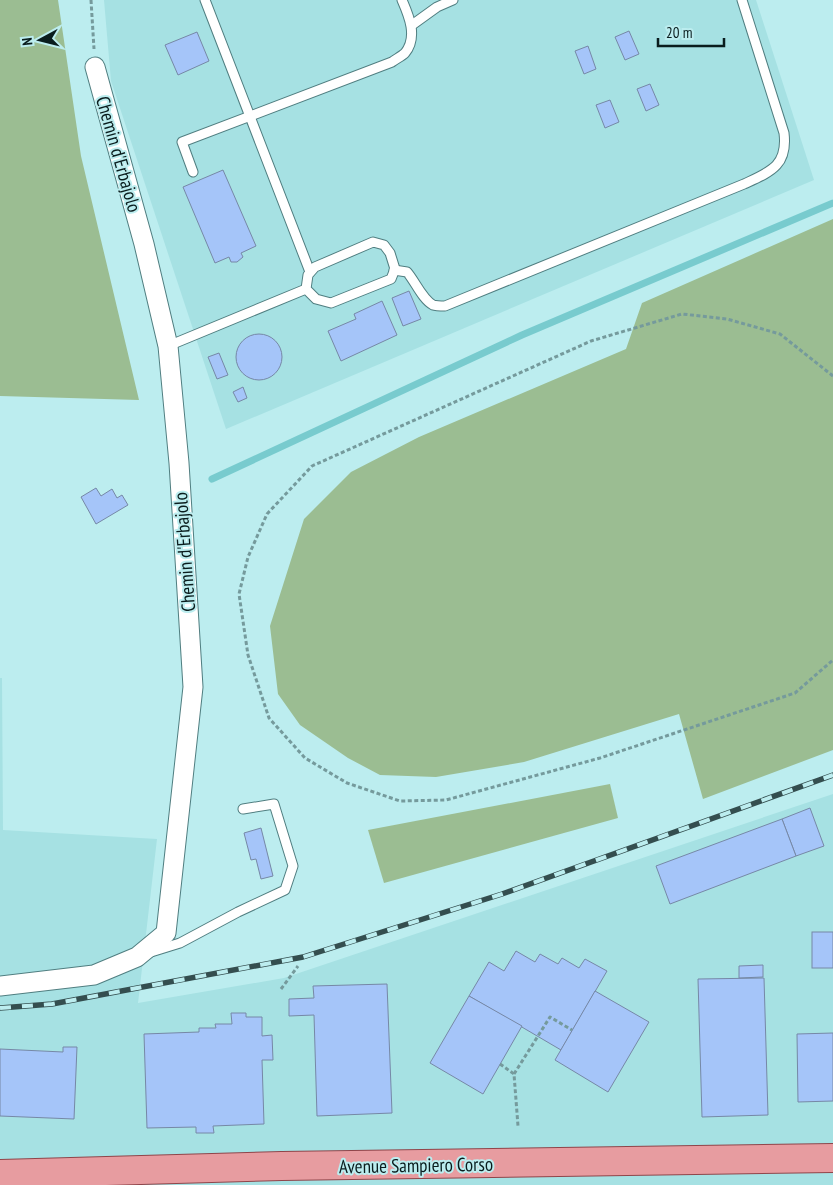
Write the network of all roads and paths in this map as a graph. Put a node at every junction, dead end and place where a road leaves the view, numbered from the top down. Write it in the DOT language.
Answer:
graph roads {
  1 [pos="91,0"];
  2 [pos="205,0"];
  3 [pos="402,0"];
  4 [pos="453,0"];
  5 [pos="742,0"];
  6 [pos="412,25"];
  7 [pos="95,67"];
  8 [pos="250,116"];
  9 [pos="193,172"];
  10 [pos="394,270"];
  11 [pos="310,272"];
  12 [pos="306,289"];
  13 [pos="168,346"];
  14 [pos="833,376"];
  15 [pos="833,660"];
  16 [pos="243,810"];
  17 [pos="137,957"];
  18 [pos="298,966"];
  19 [pos="0,986"];
  20 [pos="281,989"];
  21 [pos="572,1030"];
  22 [pos="500,1064"];
  23 [pos="514,1074"];
  24 [pos="518,1126"];
  25 [pos="833,1158"];
  26 [pos="833,1172"];
  27 [pos="0,1174"];
  28 [pos="318,1185"];
  29 [pos="330,1185"];
  30 [pos="432,1185"];
  1 -- 7 [label="path"];
  2 -- 8 [label="lane"];
  3 -- 6 [label="lane"];
  4 -- 6 [label="lane"];
  5 -- 10 [label="lane"];
  6 -- 8 [label="lane"];
  7 -- 13 [label="street, Chemin d'Erbajolo"];
  8 -- 9 [label="lane"];
  8 -- 11 [label="lane"];
  10 -- 11 [label="lane"];
  10 -- 12 [label="lane"];
  11 -- 12 [label="lane"];
  12 -- 13 [label="lane"];
  13 -- 17 [label="street, Chemin d'Erbajolo"];
  14 -- 15 [label="path"];
  16 -- 17 [label="lane"];
  17 -- 19 [label="street, Chemin d'Erbajolo"];
  18 -- 20 [label="path"];
  21 -- 23 [label="path"];
  22 -- 23 [label="path"];
  23 -- 24 [label="path"];
  25 -- 27 [label="main road, Avenue Sampiero Corso"];
  26 -- 30 [label="main road, Avenue Sampiero Corso"];
  28 -- 29 [label="main road, Avenue Sampiero Corso"];
}
